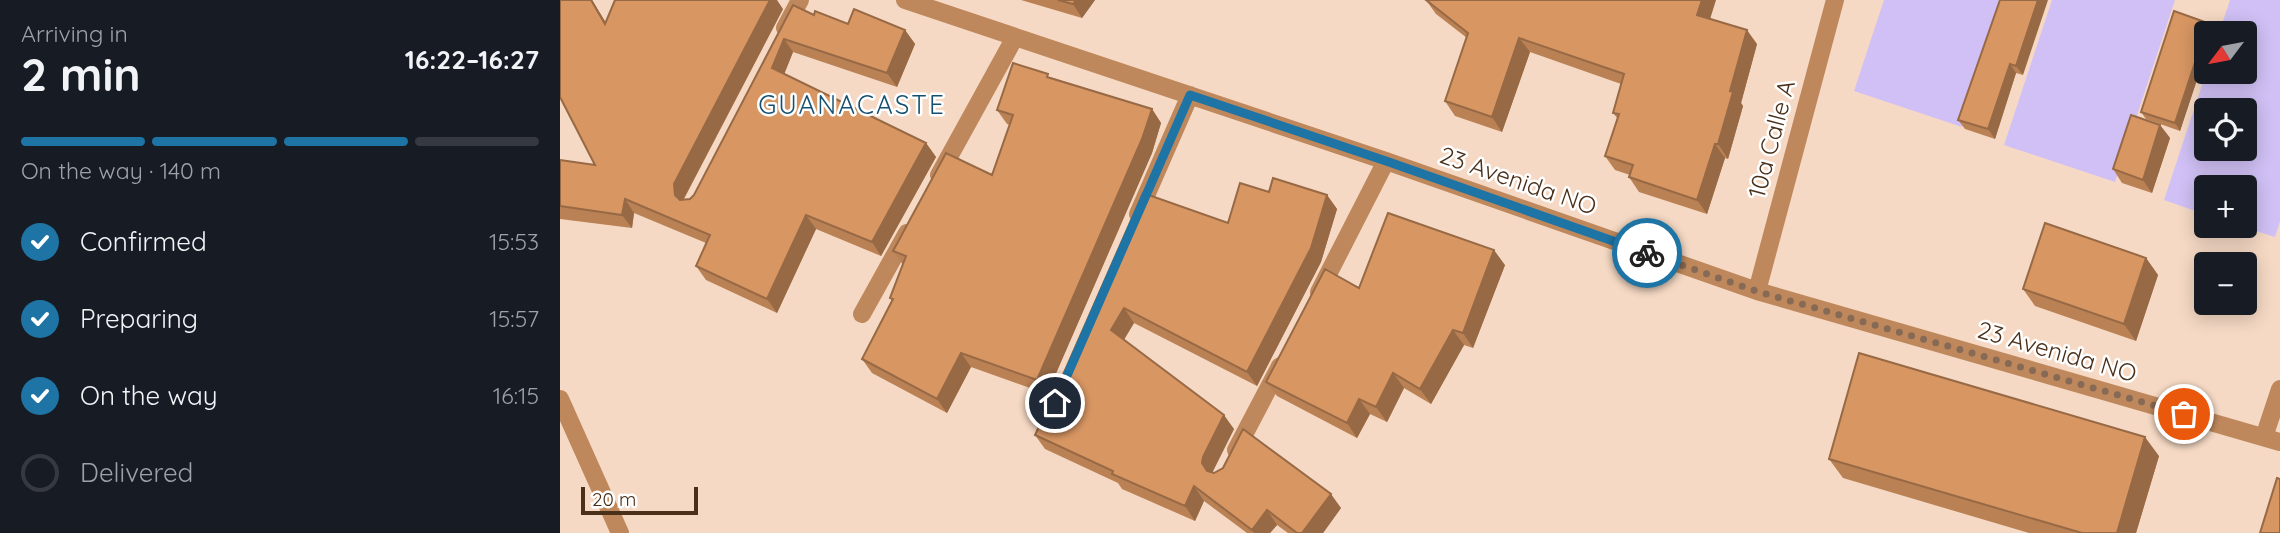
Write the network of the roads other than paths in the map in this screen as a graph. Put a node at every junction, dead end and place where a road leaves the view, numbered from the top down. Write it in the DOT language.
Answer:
graph roads {
  1 [pos="800,0"];
  2 [pos="905,0"];
  3 [pos="1835,0"];
  4 [pos="1015,37"];
  5 [pos="775,48"];
  6 [pos="1190,95"];
  7 [pos="1386,161"];
  8 [pos="929,194"];
  9 [pos="915,218"];
  10 [pos="1128,236"];
  11 [pos="1756,291"];
  12 [pos="1311,307"];
  13 [pos="862,314"];
  14 [pos="1286,355"];
  15 [pos="2280,389"];
  16 [pos="560,399"];
  17 [pos="2272,440"];
  18 [pos="1229,464"];
  19 [pos="620,533"];
  1 -- 5 [label="street"];
  2 -- 4 [label="street, 23 Avenida NO"];
  3 -- 11 [label="street, 10a Calle A"];
  4 -- 6 [label="street, 23 Avenida NO"];
  4 -- 8 [label="street"];
  6 -- 7 [label="street, 23 Avenida NO"];
  6 -- 10 [label="street"];
  7 -- 11 [label="street, 23 Avenida NO"];
  7 -- 12 [label="street"];
  9 -- 13 [label="street"];
  11 -- 17 [label="street, 23 Avenida NO"];
  14 -- 18 [label="street"];
  15 -- 17 [label="street"];
  16 -- 19 [label="street"];
}
